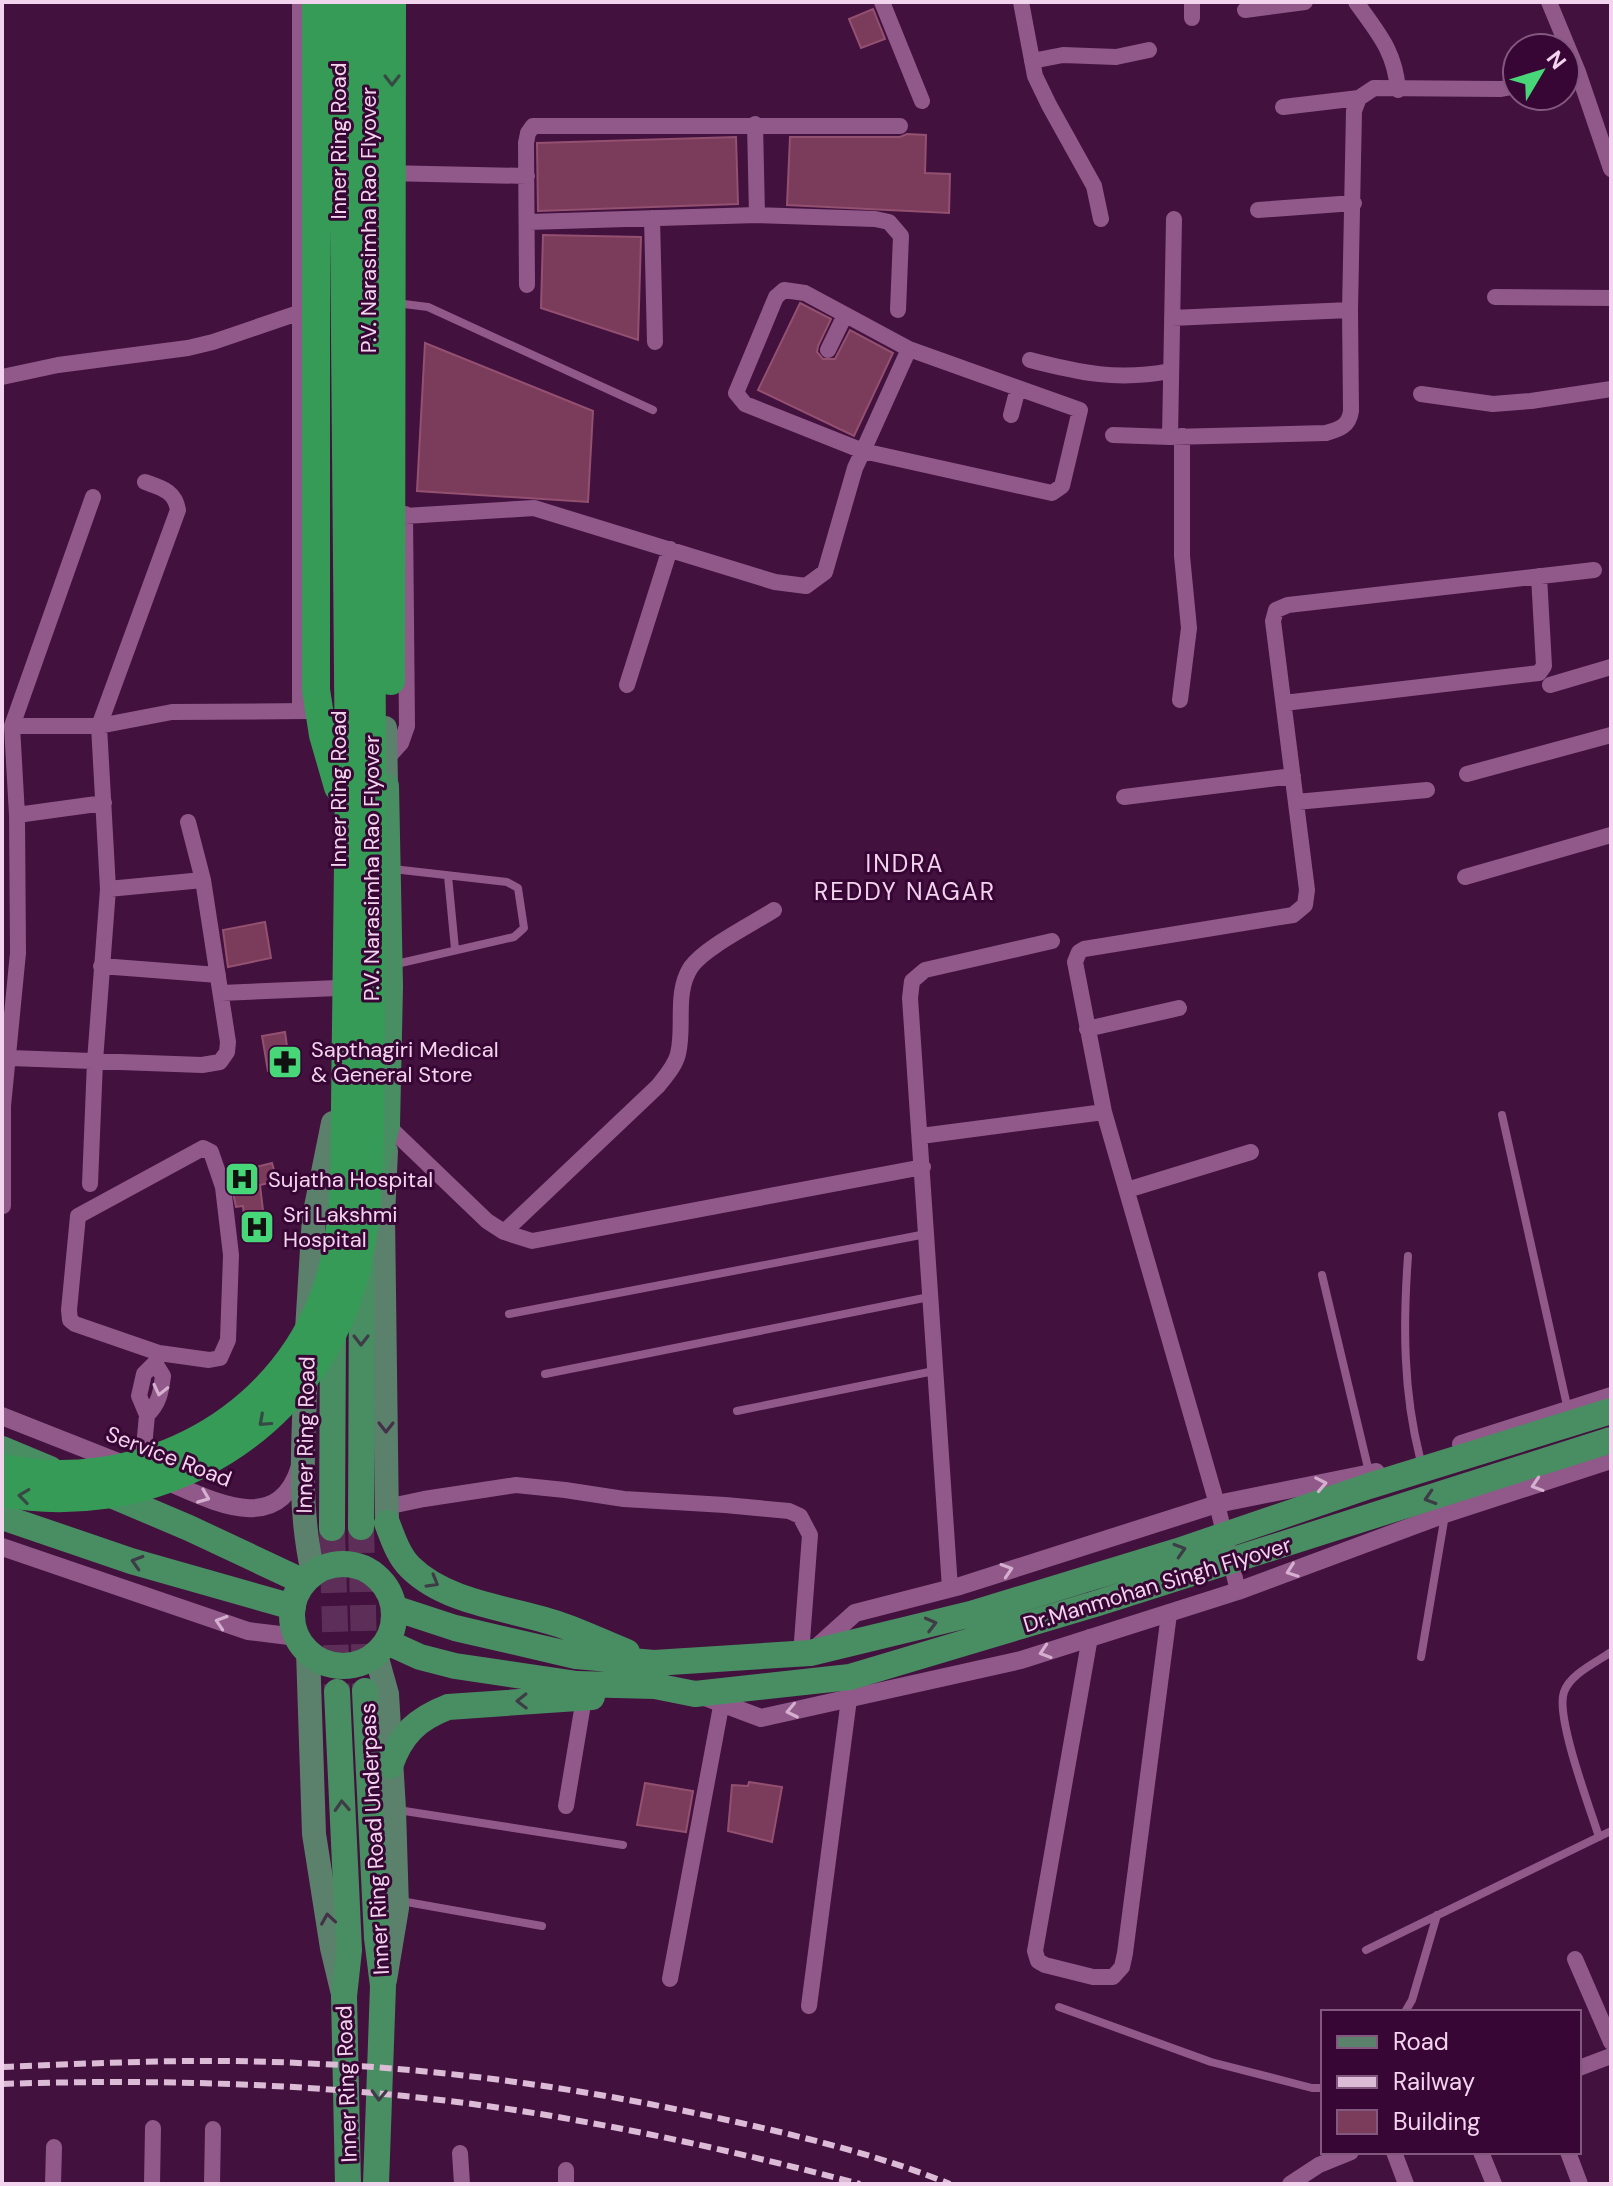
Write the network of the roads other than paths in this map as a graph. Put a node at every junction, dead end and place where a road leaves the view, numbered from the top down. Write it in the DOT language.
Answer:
graph roads {
  1 [pos="300,2"];
  2 [pos="316,2"];
  3 [pos="339,2"];
  4 [pos="368,2"];
  5 [pos="392,2"];
  6 [pos="882,2"];
  7 [pos="1021,2"];
  8 [pos="1305,2"];
  9 [pos="1356,2"];
  10 [pos="1549,2"];
  11 [pos="1245,10"];
  12 [pos="1559,32"];
  13 [pos="1149,50"];
  14 [pos="1032,61"];
  15 [pos="1501,89"];
  16 [pos="1398,90"];
  17 [pos="1581,95"];
  18 [pos="1359,98"];
  19 [pos="922,101"];
  20 [pos="1283,107"];
  21 [pos="755,124"];
  22 [pos="900,126"];
  23 [pos="338,168"];
  24 [pos="301,169"];
  25 [pos="1611,169"];
  26 [pos="384,170"];
  27 [pos="526,171"];
  28 [pos="1354,203"];
  29 [pos="1258,210"];
  30 [pos="757,215"];
  31 [pos="652,218"];
  32 [pos="1101,219"];
  33 [pos="1174,219"];
  34 [pos="528,222"];
  35 [pos="527,285"];
  36 [pos="1495,297"];
  37 [pos="1611,298"];
  38 [pos="404,304"];
  39 [pos="898,310"];
  40 [pos="1350,310"];
  41 [pos="301,312"];
  42 [pos="845,315"];
  43 [pos="1172,318"];
  44 [pos="655,342"];
  45 [pos="909,349"];
  46 [pos="828,350"];
  47 [pos="1030,360"];
  48 [pos="1170,371"];
  49 [pos="2,377"];
  50 [pos="1018,388"];
  51 [pos="1611,389"];
  52 [pos="1421,394"];
  53 [pos="653,410"];
  54 [pos="1011,415"];
  55 [pos="1113,435"];
  56 [pos="1176,436"];
  57 [pos="863,451"];
  58 [pos="145,482"];
  59 [pos="93,497"];
  60 [pos="405,516"];
  61 [pos="670,549"];
  62 [pos="1594,570"];
  63 [pos="1539,576"];
  64 [pos="1611,667"];
  65 [pos="627,685"];
  66 [pos="1550,685"];
  67 [pos="1180,700"];
  68 [pos="1284,703"];
  69 [pos="309,711"];
  70 [pos="12,726"];
  71 [pos="99,726"];
  72 [pos="1611,735"];
  73 [pos="390,755"];
  74 [pos="1467,774"];
  75 [pos="1293,776"];
  76 [pos="386,786"];
  77 [pos="338,787"];
  78 [pos="1427,790"];
  79 [pos="1124,797"];
  80 [pos="1296,802"];
  81 [pos="104,803"];
  82 [pos="17,815"];
  83 [pos="188,822"];
  84 [pos="1611,835"];
  85 [pos="388,869"];
  86 [pos="448,876"];
  87 [pos="1465,877"];
  88 [pos="203,880"];
  89 [pos="108,889"];
  90 [pos="774,910"];
  91 [pos="1052,941"];
  92 [pos="455,949"];
  93 [pos="101,966"];
  94 [pos="389,966"];
  95 [pos="218,975"];
  96 [pos="338,988"];
  97 [pos="221,993"];
  98 [pos="1179,1008"];
  99 [pos="1087,1029"];
  100 [pos="10,1058"];
  101 [pos="95,1061"];
  102 [pos="3,1106"];
  103 [pos="1104,1112"];
  104 [pos="1502,1115"];
  105 [pos="333,1123"];
  106 [pos="387,1125"];
  107 [pos="921,1136"];
  108 [pos="1251,1152"];
  109 [pos="923,1167"];
  110 [pos="90,1184"];
  111 [pos="1127,1190"];
  112 [pos="3,1206"];
  113 [pos="504,1232"];
  114 [pos="927,1234"];
  115 [pos="1408,1256"];
  116 [pos="1322,1275"];
  117 [pos="930,1297"];
  118 [pos="509,1314"];
  119 [pos="157,1358"];
  120 [pos="934,1371"];
  121 [pos="545,1374"];
  122 [pos="1611,1396"];
  123 [pos="1568,1410"];
  124 [pos="737,1411"];
  125 [pos="1611,1411"];
  126 [pos="2,1416"];
  127 [pos="1611,1440"];
  128 [pos="2,1449"];
  129 [pos="1420,1458"];
  130 [pos="1611,1460"];
  131 [pos="301,1462"];
  132 [pos="2,1468"];
  133 [pos="142,1472"];
  134 [pos="1370,1474"];
  135 [pos="2,1493"];
  136 [pos="1217,1504"];
  137 [pos="1445,1514"];
  138 [pos="387,1515"];
  139 [pos="2,1517"];
  140 [pos="361,1527"];
  141 [pos="332,1528"];
  142 [pos="2,1547"];
  143 [pos="309,1578"];
  144 [pos="950,1588"];
  145 [pos="1238,1591"];
  146 [pos="293,1607"];
  147 [pos="394,1608"];
  148 [pos="1169,1614"];
  149 [pos="1090,1637"];
  150 [pos="302,1644"];
  151 [pos="382,1648"];
  152 [pos="1611,1652"];
  153 [pos="805,1654"];
  154 [pos="1421,1657"];
  155 [pos="655,1675"];
  156 [pos="365,1691"];
  157 [pos="337,1692"];
  158 [pos="695,1694"];
  159 [pos="584,1698"];
  160 [pos="849,1699"];
  161 [pos="722,1701"];
  162 [pos="390,1766"];
  163 [pos="566,1806"];
  164 [pos="394,1809"];
  165 [pos="1611,1831"];
  166 [pos="1599,1837"];
  167 [pos="623,1845"];
  168 [pos="397,1900"];
  169 [pos="1437,1915"];
  170 [pos="542,1926"];
  171 [pos="1366,1950"];
  172 [pos="1575,1959"];
  173 [pos="670,1979"];
  174 [pos="383,1986"];
  175 [pos="344,1996"];
  176 [pos="809,2006"];
  177 [pos="1059,2007"];
  178 [pos="1406,2010"];
  179 [pos="1611,2042"];
  180 [pos="1611,2056"];
  181 [pos="1581,2067"];
  182 [pos="1321,2088"];
  183 [pos="153,2128"];
  184 [pos="213,2129"];
  185 [pos="54,2147"];
  186 [pos="460,2153"];
  187 [pos="1346,2154"];
  188 [pos="1395,2154"];
  189 [pos="1482,2154"];
  190 [pos="1569,2154"];
  191 [pos="53,2184"];
  192 [pos="152,2184"];
  193 [pos="212,2184"];
  194 [pos="348,2184"];
  195 [pos="376,2184"];
  196 [pos="462,2184"];
  197 [pos="1290,2184"];
  198 [pos="1406,2184"];
  199 [pos="1494,2184"];
  200 [pos="1580,2184"];
  1 -- 24 [label="street, Inner Ring Road"];
  2 -- 69 [label="highway"];
  3 -- 23 [label="main road, Inner Ring Road"];
  3 -- 132 [label="highway, P.V. Narasimha Rao Flyover"];
  4 -- 26 [label="main road, Inner Ring Road"];
  4 -- 135 [label="highway, P.V. Narasimha Rao Flyover, one-way"];
  5 -- 26 [label="highway, one-way"];
  6 -- 19 [label="street"];
  7 -- 14 [label="street"];
  8 -- 11 [label="street"];
  9 -- 16 [label="street"];
  10 -- 12 [label="street"];
  13 -- 14 [label="street"];
  14 -- 32 [label="street"];
  15 -- 16 [label="street"];
  16 -- 18 [label="street"];
  17 -- 25 [label="street"];
  18 -- 20 [label="street"];
  18 -- 28 [label="street"];
  21 -- 22 [label="street"];
  21 -- 27 [label="street"];
  21 -- 30 [label="street"];
  23 -- 24 [label="street"];
  23 -- 77 [label="main road, Inner Ring Road"];
  24 -- 41 [label="street, Inner Ring Road"];
  26 -- 27 [label="street"];
  26 -- 27 [label="street"];
  26 -- 38 [label="street, Inner Ring Road"];
  26 -- 73 [label="highway"];
  26 -- 76 [label="main road, Inner Ring Road"];
  27 -- 34 [label="street"];
  28 -- 29 [label="street"];
  28 -- 40 [label="street"];
  30 -- 31 [label="street"];
  30 -- 39 [label="street"];
  31 -- 34 [label="street"];
  31 -- 44 [label="street"];
  33 -- 43 [label="street"];
  34 -- 35 [label="street"];
  36 -- 37 [label="street"];
  38 -- 53 [label="lane"];
  38 -- 60 [label="street, Inner Ring Road"];
  40 -- 43 [label="street"];
  40 -- 56 [label="street"];
  41 -- 49 [label="street"];
  41 -- 69 [label="street, Inner Ring Road"];
  42 -- 45 [label="street"];
  42 -- 46 [label="street"];
  42 -- 57 [label="street"];
  43 -- 48 [label="street"];
  45 -- 50 [label="street"];
  45 -- 57 [label="street"];
  47 -- 48 [label="street"];
  48 -- 56 [label="street"];
  50 -- 54 [label="street"];
  50 -- 57 [label="street"];
  51 -- 52 [label="street"];
  55 -- 56 [label="street"];
  56 -- 67 [label="street"];
  57 -- 61 [label="street"];
  58 -- 71 [label="street"];
  59 -- 70 [label="street"];
  60 -- 61 [label="street"];
  60 -- 73 [label="street, Inner Ring Road"];
  61 -- 65 [label="street"];
  62 -- 63 [label="street"];
  63 -- 68 [label="street"];
  63 -- 68 [label="street"];
  64 -- 66 [label="street"];
  68 -- 75 [label="street"];
  69 -- 71 [label="street"];
  69 -- 77 [label="highway"];
  70 -- 71 [label="street"];
  70 -- 82 [label="street"];
  71 -- 81 [label="street"];
  72 -- 74 [label="street"];
  73 -- 76 [label="highway"];
  75 -- 79 [label="street"];
  75 -- 80 [label="street"];
  76 -- 85 [label="highway, Inner Ring Road"];
  77 -- 96 [label="highway, Inner Ring Road"];
  78 -- 80 [label="street"];
  80 -- 99 [label="street"];
  81 -- 82 [label="street"];
  81 -- 89 [label="street"];
  82 -- 100 [label="street"];
  83 -- 88 [label="street"];
  84 -- 87 [label="street"];
  85 -- 86 [label="lane"];
  85 -- 94 [label="highway, Inner Ring Road"];
  86 -- 92 [label="lane"];
  86 -- 92 [label="lane"];
  88 -- 89 [label="street"];
  88 -- 95 [label="street"];
  89 -- 93 [label="street"];
  90 -- 113 [label="street"];
  91 -- 107 [label="street"];
  92 -- 94 [label="lane"];
  93 -- 95 [label="street"];
  93 -- 101 [label="street"];
  94 -- 106 [label="highway, Inner Ring Road"];
  95 -- 97 [label="street"];
  96 -- 97 [label="street"];
  96 -- 105 [label="highway, Inner Ring Road"];
  97 -- 101 [label="street"];
  98 -- 99 [label="street"];
  99 -- 103 [label="street"];
  100 -- 101 [label="street"];
  100 -- 102 [label="street"];
  101 -- 110 [label="street"];
  102 -- 112 [label="street"];
  103 -- 107 [label="street"];
  103 -- 111 [label="street"];
  104 -- 123 [label="lane"];
  105 -- 131 [label="main road, Inner Ring Road"];
  105 -- 141 [label="highway"];
  106 -- 113 [label="street"];
  106 -- 138 [label="main road, Inner Ring Road, one-way"];
  106 -- 140 [label="highway, one-way"];
  107 -- 109 [label="street"];
  108 -- 111 [label="street"];
  109 -- 113 [label="street"];
  109 -- 114 [label="street"];
  111 -- 136 [label="street"];
  114 -- 117 [label="street"];
  114 -- 118 [label="lane"];
  115 -- 129 [label="lane"];
  116 -- 134 [label="lane"];
  117 -- 120 [label="street"];
  117 -- 121 [label="lane"];
  119 -- 119 [label="street"];
  119 -- 133 [label="street"];
  120 -- 124 [label="lane"];
  120 -- 144 [label="street"];
  122 -- 123 [label="street"];
  123 -- 129 [label="street"];
  153 -- 125 [label="highway, Dr.Manmohan Singh Flyover, one-way"];
  126 -- 133 [label="street, Service Road"];
  127 -- 158 [label="highway, Dr.Manmohan Singh Flyover, one-way"];
  128 -- 143 [label="highway"];
  129 -- 134 [label="street"];
  130 -- 137 [label="street, one-way"];
  133 -- 131 [label="street, Service Road, one-way"];
  131 -- 143 [label="main road, Inner Ring Road"];
  136 -- 134 [label="street, one-way"];
  144 -- 136 [label="street, one-way"];
  136 -- 145 [label="street"];
  137 -- 145 [label="street, one-way"];
  137 -- 154 [label="lane"];
  138 -- 153 [label="street"];
  138 -- 155 [label="highway, one-way"];
  146 -- 139 [label="highway, one-way"];
  150 -- 142 [label="street, one-way"];
  143 -- 146 [label="highway"];
  143 -- 147 [label="highway"];
  144 -- 153 [label="street"];
  145 -- 148 [label="street"];
  146 -- 150 [label="highway"];
  147 -- 151 [label="highway"];
  147 -- 155 [label="highway"];
  148 -- 149 [label="street"];
  148 -- 149 [label="street"];
  149 -- 160 [label="street, one-way"];
  150 -- 151 [label="highway"];
  175 -- 150 [label="main road, Inner Ring Road, one-way"];
  151 -- 155 [label="highway"];
  151 -- 162 [label="main road, Inner Ring Road"];
  152 -- 166 [label="lane"];
  153 -- 155 [label="highway, Dr.Manmohan Singh Flyover"];
  155 -- 158 [label="highway, Dr.Manmohan Singh Flyover"];
  155 -- 159 [label="highway"];
  156 -- 174 [label="highway, Inner Ring Road Underpass"];
  175 -- 157 [label="highway, Inner Ring Road Underpass, one-way"];
  158 -- 161 [label="street"];
  159 -- 162 [label="highway, one-way"];
  159 -- 163 [label="street"];
  160 -- 161 [label="street, one-way"];
  160 -- 176 [label="street"];
  161 -- 173 [label="street"];
  162 -- 164 [label="main road, Inner Ring Road"];
  164 -- 167 [label="lane"];
  164 -- 168 [label="main road, Inner Ring Road"];
  165 -- 166 [label="lane"];
  166 -- 169 [label="lane"];
  168 -- 170 [label="lane"];
  168 -- 174 [label="main road, Inner Ring Road"];
  169 -- 171 [label="lane"];
  169 -- 178 [label="lane"];
  172 -- 179 [label="street"];
  174 -- 195 [label="highway, Inner Ring Road, one-way"];
  175 -- 194 [label="highway, Inner Ring Road"];
  177 -- 182 [label="lane"];
  180 -- 181 [label="street"];
  183 -- 192 [label="street"];
  184 -- 193 [label="street"];
  185 -- 191 [label="street"];
  186 -- 196 [label="street"];
  187 -- 197 [label="street"];
  188 -- 198 [label="street"];
  189 -- 199 [label="street"];
  190 -- 200 [label="street"];
}
